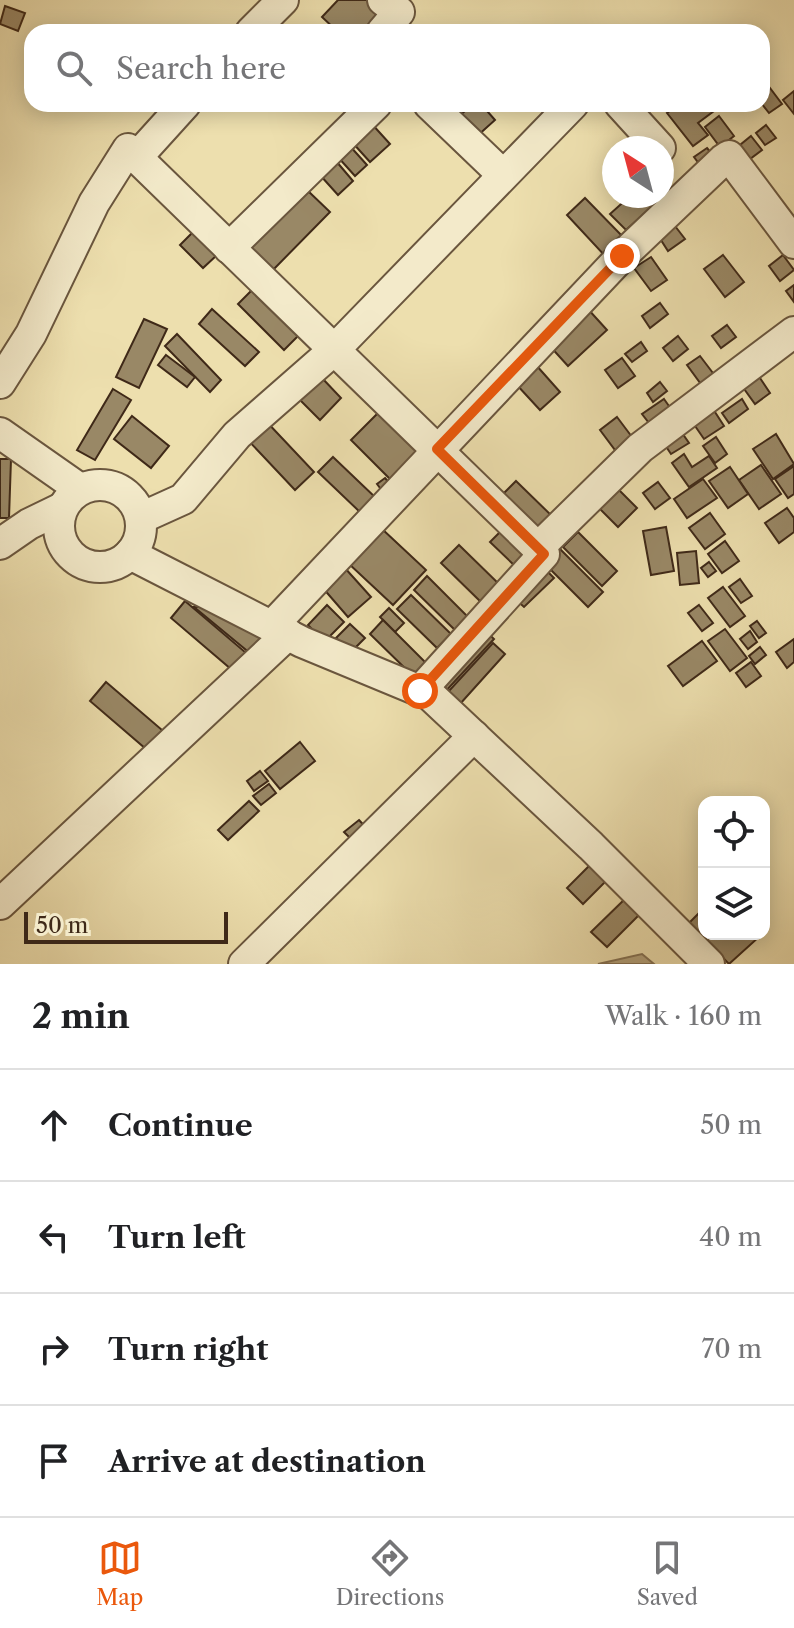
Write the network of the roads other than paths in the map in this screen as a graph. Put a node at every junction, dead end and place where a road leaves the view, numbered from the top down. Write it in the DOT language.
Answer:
graph roads {
  1 [pos="283,0"];
  2 [pos="383,0"];
  3 [pos="259,24"];
  4 [pos="389,24"];
  5 [pos="178,112"];
  6 [pos="368,112"];
  7 [pos="437,112"];
  8 [pos="565,112"];
  9 [pos="627,112"];
  10 [pos="649,136"];
  11 [pos="137,157"];
  12 [pos="674,164"];
  13 [pos="503,175"];
  14 [pos="694,187"];
  15 [pos="794,243"];
  16 [pos="229,248"];
  17 [pos="794,332"];
  18 [pos="334,350"];
  19 [pos="0,383"];
  20 [pos="0,433"];
  21 [pos="437,449"];
  22 [pos="71,498"];
  23 [pos="141,518"];
  24 [pos="0,544"];
  25 [pos="538,548"];
  26 [pos="130,554"];
  27 [pos="280,630"];
  28 [pos="420,691"];
  29 [pos="474,736"];
  30 [pos="0,904"];
  31 [pos="244,964"];
  32 [pos="709,964"];
  1 -- 3 [label="street"];
  2 -- 4 [label="street"];
  5 -- 11 [label="street"];
  6 -- 16 [label="street"];
  7 -- 13 [label="street"];
  8 -- 13 [label="street"];
  9 -- 10 [label="street"];
  11 -- 16 [label="street"];
  11 -- 19 [label="street"];
  12 -- 14 [label="street"];
  13 -- 18 [label="street"];
  14 -- 15 [label="street"];
  14 -- 21 [label="street"];
  16 -- 18 [label="street"];
  17 -- 25 [label="street"];
  18 -- 21 [label="street"];
  18 -- 23 [label="street"];
  20 -- 22 [label="street"];
  21 -- 25 [label="street"];
  21 -- 27 [label="street"];
  22 -- 23 [label="street"];
  22 -- 24 [label="street"];
  22 -- 26 [label="street"];
  23 -- 26 [label="street"];
  25 -- 28 [label="street"];
  26 -- 27 [label="street"];
  27 -- 28 [label="street"];
  27 -- 30 [label="street"];
  28 -- 29 [label="street"];
  29 -- 31 [label="street"];
  29 -- 32 [label="street"];
}
